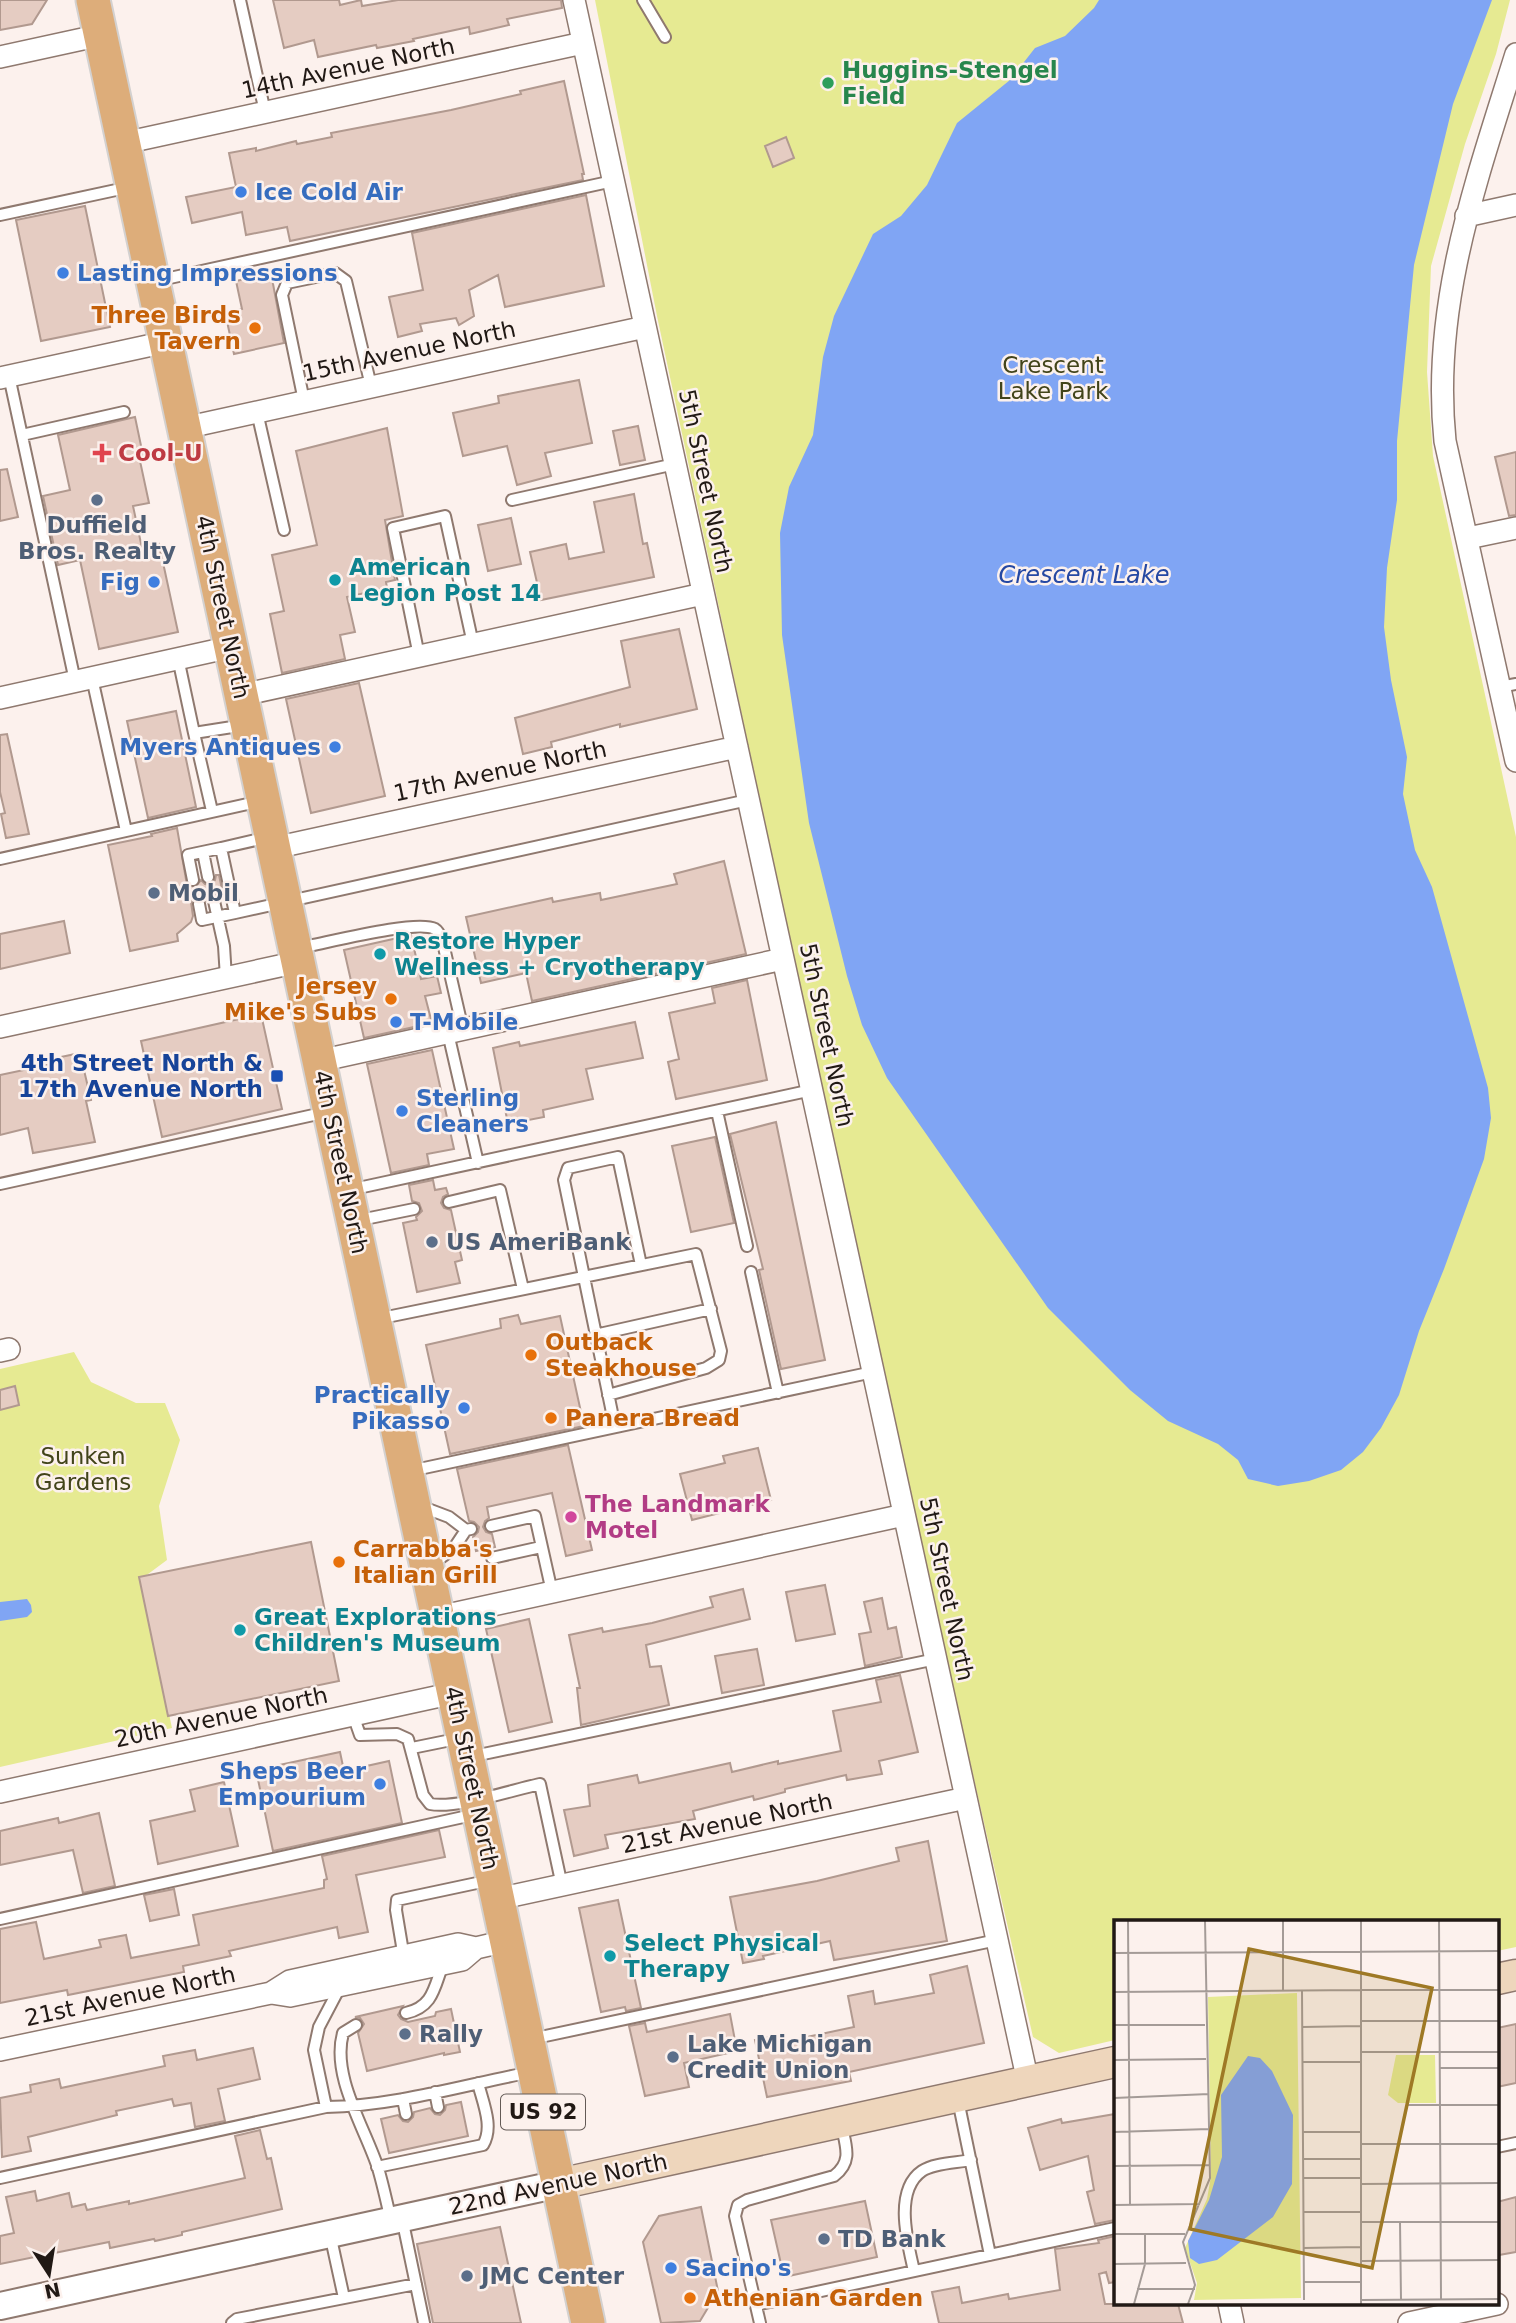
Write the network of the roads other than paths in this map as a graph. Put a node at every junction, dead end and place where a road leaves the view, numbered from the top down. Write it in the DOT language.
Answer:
graph roads {
  1 [pos="240,0"];
  2 [pos="574,0"];
  3 [pos="643,0"];
  4 [pos="98,10"];
  5 [pos="665,37"];
  6 [pos="583,43"];
  7 [pos="1516,54"];
  8 [pos="0,57"];
  9 [pos="265,113"];
  10 [pos="124,143"];
  11 [pos="613,181"];
  12 [pos="133,186"];
  13 [pos="1516,205"];
  14 [pos="0,215"];
  15 [pos="1466,216"];
  16 [pos="153,282"];
  17 [pos="645,327"];
  18 [pos="166,342"];
  19 [pos="5,377"];
  20 [pos="371,386"];
  21 [pos="304,401"];
  22 [pos="124,412"];
  23 [pos="257,412"];
  24 [pos="184,428"];
  25 [pos="22,435"];
  26 [pos="675,464"];
  27 [pos="512,500"];
  28 [pos="1516,528"];
  29 [pos="284,530"];
  30 [pos="1468,538"];
  31 [pos="703,594"];
  32 [pos="473,644"];
  33 [pos="231,647"];
  34 [pos="419,656"];
  35 [pos="178,658"];
  36 [pos="84,680"];
  37 [pos="1508,686"];
  38 [pos="0,698"];
  39 [pos="245,710"];
  40 [pos="194,733"];
  41 [pos="737,747"];
  42 [pos="1516,761"];
  43 [pos="748,800"];
  44 [pos="264,801"];
  45 [pos="212,811"];
  46 [pos="126,831"];
  47 [pos="273,842"];
  48 [pos="221,848"];
  49 [pos="203,852"];
  50 [pos="0,859"];
  51 [pos="208,877"];
  52 [pos="193,880"];
  53 [pos="214,901"];
  54 [pos="286,902"];
  55 [pos="198,905"];
  56 [pos="235,913"];
  57 [pos="217,917"];
  58 [pos="297,956"];
  59 [pos="783,960"];
  60 [pos="226,978"];
  61 [pos="0,1027"];
  62 [pos="455,1031"];
  63 [pos="319,1061"];
  64 [pos="812,1090"];
  65 [pos="717,1111"];
  66 [pos="330,1112"];
  67 [pos="478,1163"];
  68 [pos="0,1184"];
  69 [pos="449,1202"];
  70 [pos="350,1205"];
  71 [pos="414,1209"];
  72 [pos="747,1246"];
  73 [pos="641,1265"];
  74 [pos="751,1272"];
  75 [pos="584,1276"];
  76 [pos="523,1289"];
  77 [pos="711,1309"];
  78 [pos="375,1320"];
  79 [pos="595,1335"];
  80 [pos="873,1372"];
  81 [pos="778,1393"];
  82 [pos="608,1395"];
  83 [pos="615,1427"];
  84 [pos="407,1472"];
  85 [pos="414,1503"];
  86 [pos="904,1515"];
  87 [pos="491,1526"];
  88 [pos="541,1547"];
  89 [pos="492,1558"];
  90 [pos="427,1568"];
  91 [pos="552,1592"];
  92 [pos="438,1617"];
  93 [pos="936,1659"];
  94 [pos="454,1693"];
  95 [pos="353,1715"];
  96 [pos="466,1747"];
  97 [pos="412,1748"];
  98 [pos="0,1792"];
  99 [pos="966,1798"];
  100 [pos="478,1806"];
  101 [pos="562,1886"];
  102 [pos="496,1889"];
  103 [pos="0,1919"];
  104 [pos="997,1940"];
  105 [pos="491,1944"];
  106 [pos="405,1964"];
  107 [pos="443,1964"];
  108 [pos="1516,1975"];
  109 [pos="1498,1979"];
  110 [pos="341,1986"];
  111 [pos="271,1993"];
  112 [pos="406,2013"];
  113 [pos="356,2025"];
  114 [pos="0,2050"];
  115 [pos="531,2056"];
  116 [pos="1114,2062"];
  117 [pos="1028,2082"];
  118 [pos="478,2083"];
  119 [pos="435,2092"];
  120 [pos="958,2097"];
  121 [pos="403,2099"];
  122 [pos="352,2106"];
  123 [pos="326,2107"];
  124 [pos="438,2107"];
  125 [pos="406,2113"];
  126 [pos="841,2122"];
  127 [pos="1516,2143"];
  128 [pos="1498,2147"];
  129 [pos="971,2160"];
  130 [pos="377,2167"];
  131 [pos="0,2178"];
  132 [pos="559,2184"];
  133 [pos="396,2219"];
  134 [pos="1114,2228"];
  135 [pos="330,2234"];
  136 [pos="990,2255"];
  137 [pos="914,2271"];
  138 [pos="415,2284"];
  139 [pos="344,2298"];
  140 [pos="1516,2300"];
  141 [pos="1498,2304"];
  142 [pos="756,2305"];
  143 [pos="0,2306"];
  144 [pos="1229,2306"];
  145 [pos="1488,2306"];
  146 [pos="232,2323"];
  147 [pos="424,2323"];
  148 [pos="588,2323"];
  149 [pos="760,2323"];
  150 [pos="1233,2323"];
  151 [pos="1409,2323"];
  1 -- 9 [label="lane"];
  2 -- 6 [label="street, 5th Street North"];
  3 -- 5 [label="lane"];
  4 -- 8 [label="street"];
  4 -- 10 [label="main road, 4th Street North / US 92"];
  6 -- 9 [label="street, 14th Avenue North"];
  6 -- 11 [label="street, 5th Street North"];
  7 -- 15 [label="street"];
  9 -- 10 [label="street, 14th Avenue North"];
  10 -- 12 [label="main road, 4th Street North / US 92"];
  11 -- 16 [label="lane"];
  11 -- 17 [label="street, 5th Street North"];
  12 -- 14 [label="lane"];
  12 -- 16 [label="main road, 4th Street North / US 92"];
  13 -- 15 [label="street"];
  15 -- 30 [label="street"];
  16 -- 18 [label="main road, 4th Street North / US 92"];
  17 -- 20 [label="street, 15th Avenue North"];
  17 -- 26 [label="street, 5th Street North"];
  18 -- 19 [label="street"];
  18 -- 24 [label="main road, 4th Street North / US 92"];
  19 -- 25 [label="lane"];
  20 -- 21 [label="street, 15th Avenue North"];
  20 -- 21 [label="lane"];
  21 -- 23 [label="street, 15th Avenue North"];
  22 -- 25 [label="lane"];
  23 -- 24 [label="street, 15th Avenue North"];
  23 -- 29 [label="lane"];
  24 -- 33 [label="main road, 4th Street North / US 92"];
  25 -- 36 [label="lane"];
  26 -- 27 [label="lane"];
  26 -- 31 [label="street, 5th Street North"];
  28 -- 30 [label="street"];
  30 -- 37 [label="street"];
  31 -- 32 [label="street"];
  31 -- 41 [label="street, 5th Street North"];
  32 -- 34 [label="street"];
  32 -- 34 [label="lane"];
  33 -- 35 [label="street"];
  33 -- 39 [label="main road, 4th Street North / US 92"];
  34 -- 39 [label="street"];
  35 -- 36 [label="street"];
  35 -- 40 [label="lane"];
  36 -- 38 [label="street"];
  36 -- 46 [label="lane"];
  37 -- 42 [label="street"];
  39 -- 40 [label="lane"];
  39 -- 44 [label="main road, 4th Street North / US 92"];
  40 -- 45 [label="lane"];
  41 -- 43 [label="street, 5th Street North"];
  41 -- 47 [label="street, 17th Avenue North"];
  43 -- 54 [label="lane"];
  43 -- 59 [label="street, 5th Street North"];
  44 -- 45 [label="lane"];
  44 -- 47 [label="main road, 4th Street North / US 92"];
  45 -- 46 [label="lane"];
  46 -- 50 [label="lane"];
  47 -- 48 [label="lane"];
  47 -- 54 [label="main road, 4th Street North / US 92"];
  48 -- 49 [label="lane"];
  48 -- 56 [label="lane"];
  49 -- 51 [label="lane"];
  49 -- 52 [label="lane"];
  53 -- 57 [label="lane"];
  54 -- 56 [label="lane"];
  54 -- 58 [label="main road, 4th Street North / US 92"];
  55 -- 57 [label="lane"];
  56 -- 57 [label="lane"];
  57 -- 60 [label="lane"];
  58 -- 60 [label="street"];
  58 -- 62 [label="lane"];
  58 -- 63 [label="main road, 4th Street North / US 92"];
  59 -- 62 [label="street"];
  59 -- 64 [label="street, 5th Street North"];
  60 -- 61 [label="street"];
  62 -- 63 [label="street"];
  62 -- 67 [label="lane"];
  63 -- 66 [label="main road, 4th Street North / US 92"];
  64 -- 65 [label="lane"];
  64 -- 80 [label="street, 5th Street North"];
  65 -- 67 [label="lane"];
  65 -- 72 [label="lane"];
  66 -- 68 [label="lane"];
  66 -- 70 [label="main road, 4th Street North / US 92"];
  67 -- 70 [label="lane"];
  69 -- 76 [label="lane"];
  70 -- 71 [label="lane"];
  70 -- 78 [label="main road, 4th Street North / US 92"];
  73 -- 75 [label="lane"];
  73 -- 75 [label="lane"];
  73 -- 77 [label="lane"];
  74 -- 81 [label="lane"];
  75 -- 76 [label="lane"];
  75 -- 79 [label="lane"];
  76 -- 78 [label="lane"];
  77 -- 79 [label="lane"];
  77 -- 82 [label="lane"];
  78 -- 84 [label="main road, 4th Street North / US 92"];
  79 -- 82 [label="lane"];
  80 -- 81 [label="lane"];
  80 -- 86 [label="street, 5th Street North"];
  81 -- 83 [label="lane"];
  82 -- 83 [label="lane"];
  83 -- 84 [label="lane"];
  84 -- 85 [label="main road, 4th Street North / US 92"];
  85 -- 90 [label="main road, 4th Street North / US 92"];
  85 -- 90 [label="lane"];
  86 -- 91 [label="street"];
  86 -- 93 [label="street, 5th Street North"];
  87 -- 88 [label="lane"];
  88 -- 89 [label="lane"];
  88 -- 91 [label="lane"];
  90 -- 92 [label="main road, 4th Street North / US 92"];
  91 -- 92 [label="street"];
  92 -- 94 [label="main road, 4th Street North / US 92"];
  93 -- 96 [label="lane"];
  93 -- 99 [label="street, 5th Street North"];
  94 -- 95 [label="street, 20th Avenue North"];
  94 -- 96 [label="main road, 4th Street North / US 92"];
  95 -- 97 [label="lane"];
  95 -- 98 [label="street, 20th Avenue North"];
  96 -- 97 [label="lane"];
  96 -- 100 [label="main road, 4th Street North / US 92"];
  97 -- 100 [label="lane"];
  99 -- 101 [label="street, 21st Avenue North"];
  99 -- 104 [label="street, 5th Street North"];
  100 -- 101 [label="lane"];
  100 -- 102 [label="main road, 4th Street North / US 92"];
  100 -- 103 [label="lane"];
  101 -- 102 [label="street, 21st Avenue North"];
  102 -- 105 [label="main road, 4th Street North / US 92"];
  102 -- 106 [label="lane"];
  104 -- 115 [label="lane"];
  104 -- 117 [label="street, 5th Street North"];
  105 -- 106 [label="street, 21st Avenue North"];
  105 -- 107 [label="street, 21st Avenue North"];
  105 -- 115 [label="main road, 4th Street North / US 92"];
  106 -- 107 [label="street, 21st Avenue North"];
  106 -- 110 [label="street, 21st Avenue North"];
  106 -- 111 [label="street, 21st Avenue North"];
  107 -- 112 [label="lane"];
  108 -- 109 [label="main road"];
  110 -- 111 [label="street, 21st Avenue North"];
  110 -- 123 [label="lane"];
  111 -- 114 [label="street, 21st Avenue North"];
  113 -- 122 [label="lane"];
  115 -- 118 [label="lane"];
  115 -- 132 [label="main road, 4th Street North / US 92"];
  116 -- 117 [label="main road, 22nd Avenue North"];
  117 -- 120 [label="main road, 22nd Avenue North"];
  118 -- 119 [label="lane"];
  118 -- 130 [label="lane"];
  119 -- 121 [label="lane"];
  119 -- 124 [label="lane"];
  120 -- 126 [label="main road, 22nd Avenue North"];
  120 -- 129 [label="lane"];
  121 -- 122 [label="lane"];
  121 -- 125 [label="lane"];
  122 -- 123 [label="lane"];
  122 -- 130 [label="lane"];
  123 -- 131 [label="lane"];
  126 -- 132 [label="main road, 22nd Avenue North"];
  126 -- 142 [label="lane"];
  127 -- 128 [label="lane"];
  129 -- 136 [label="lane"];
  129 -- 137 [label="lane"];
  130 -- 133 [label="lane"];
  132 -- 133 [label="street, 22nd Avenue North"];
  132 -- 148 [label="main road, 4th Street North / US 92"];
  133 -- 135 [label="street, 22nd Avenue North"];
  133 -- 138 [label="lane"];
  134 -- 136 [label="lane"];
  135 -- 139 [label="lane"];
  135 -- 143 [label="street, 22nd Avenue North"];
  136 -- 137 [label="lane"];
  137 -- 142 [label="lane"];
  138 -- 139 [label="lane"];
  138 -- 147 [label="lane"];
  139 -- 146 [label="lane"];
  140 -- 141 [label="street"];
  142 -- 149 [label="lane"];
  144 -- 150 [label="street"];
  145 -- 151 [label="street"];
}
